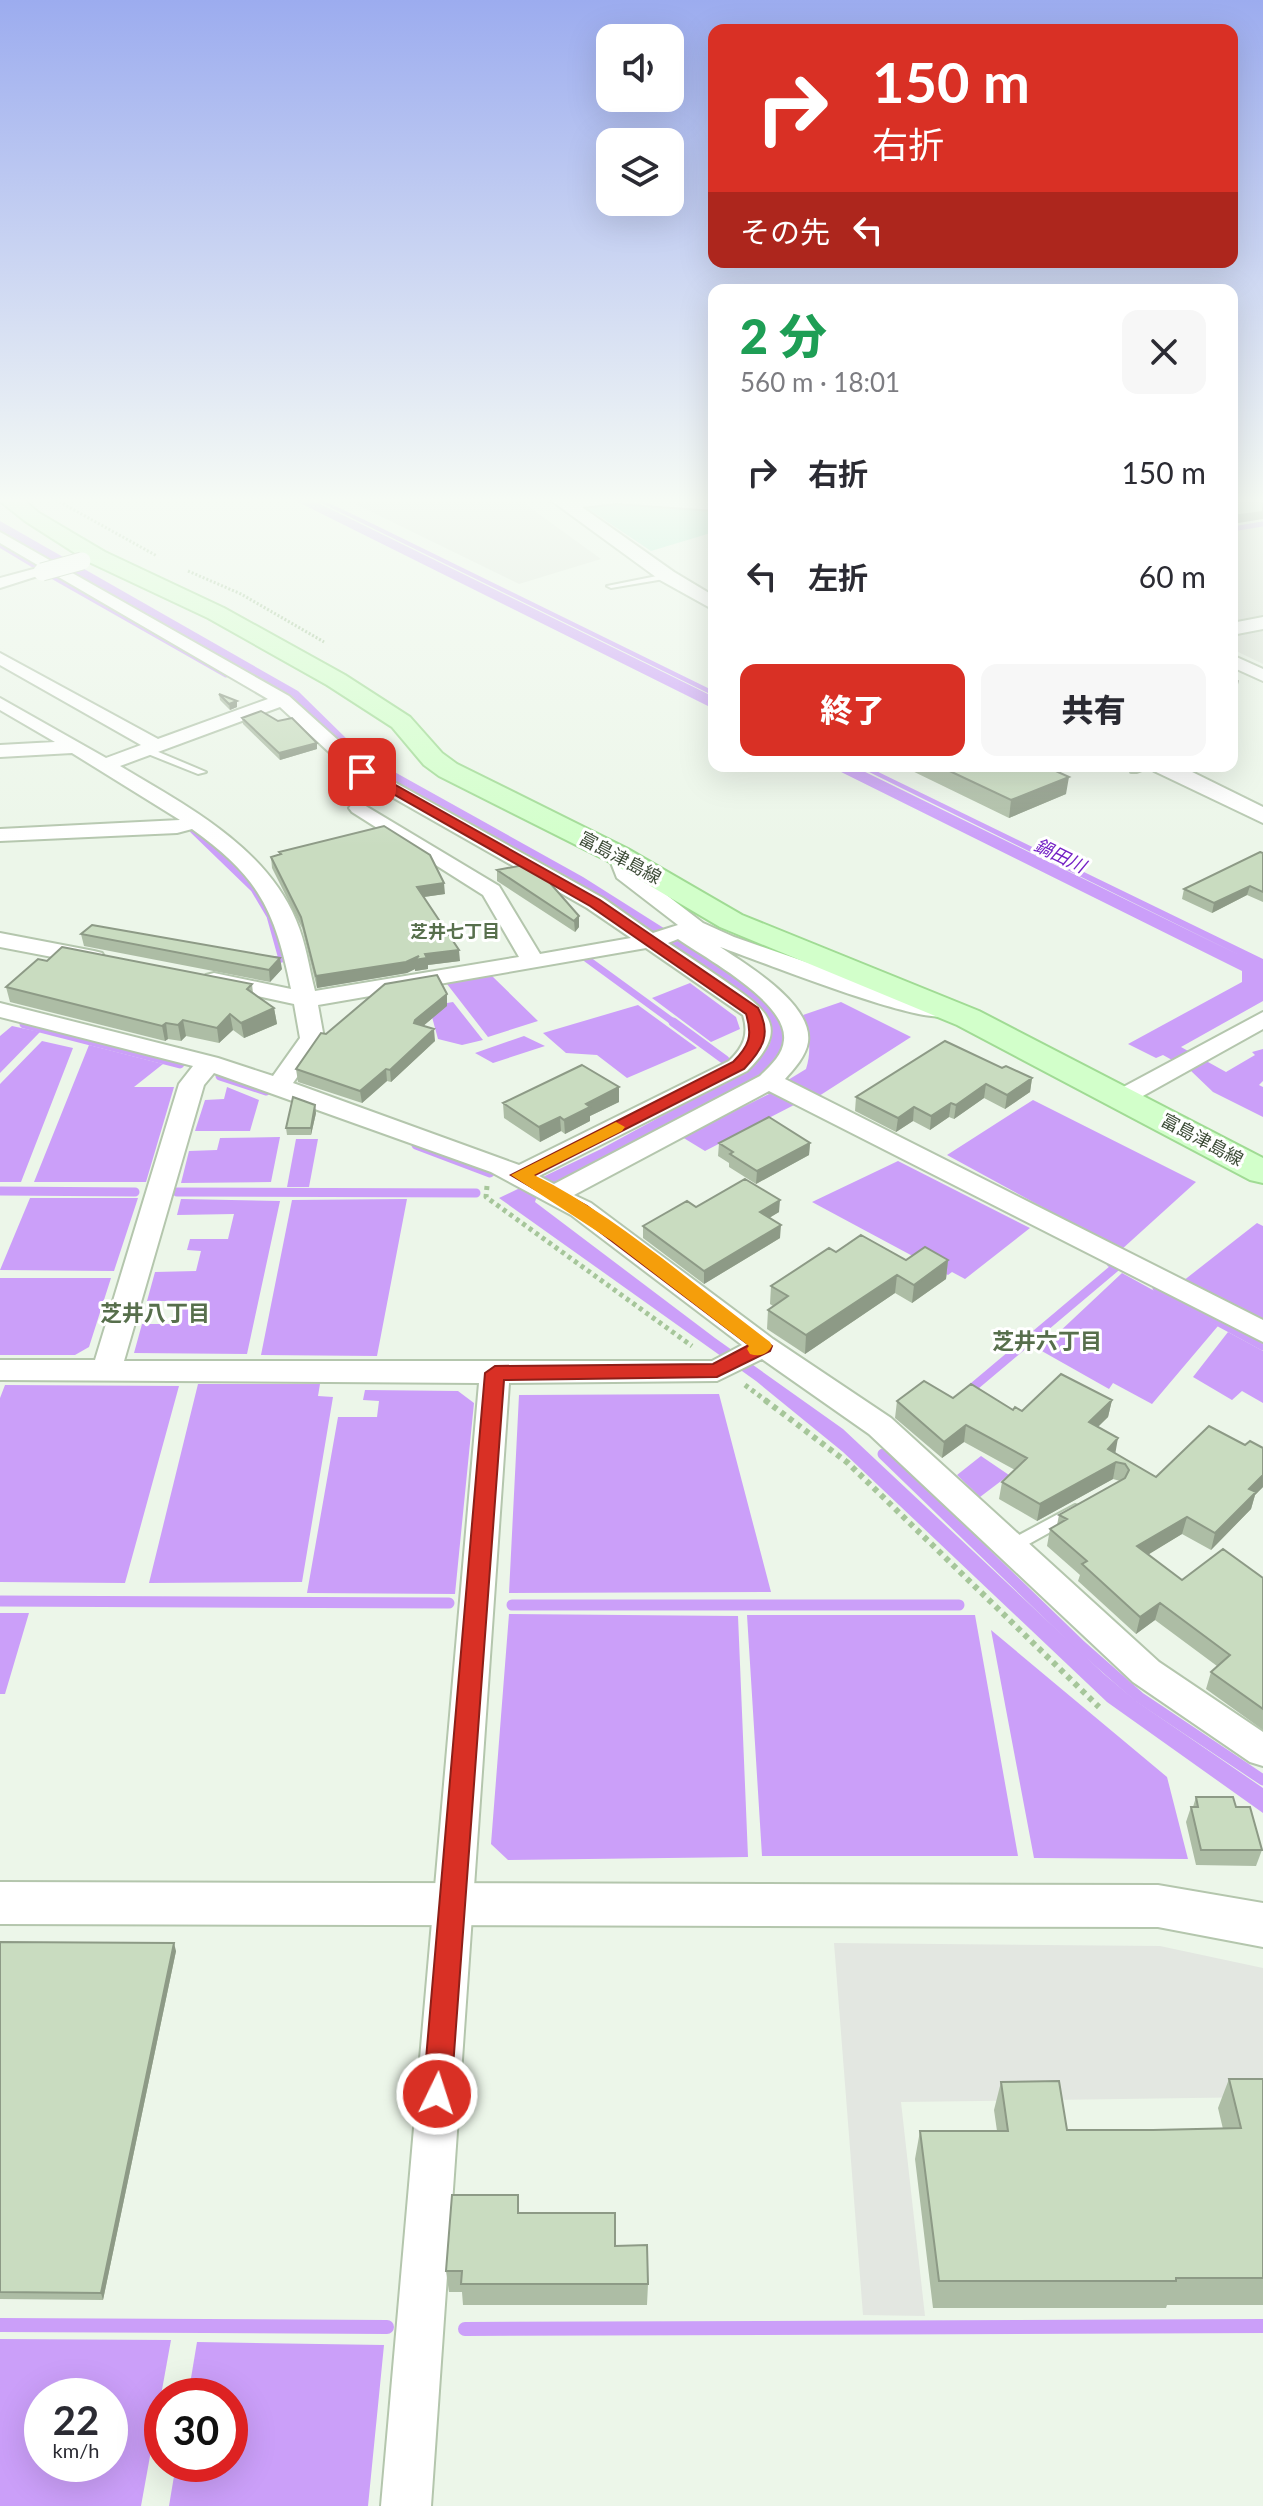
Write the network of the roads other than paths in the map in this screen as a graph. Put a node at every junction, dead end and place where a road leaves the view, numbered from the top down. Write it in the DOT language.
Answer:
graph roads {
  1 [pos="128,613"];
  2 [pos="216,613"];
  3 [pos="1263,623"];
  4 [pos="1238,628"];
  5 [pos="0,658"];
  6 [pos="1238,663"];
  7 [pos="1263,676"];
  8 [pos="283,700"];
  9 [pos="0,703"];
  10 [pos="79,746"];
  11 [pos="151,748"];
  12 [pos="0,751"];
  13 [pos="104,765"];
  14 [pos="201,772"];
  15 [pos="1174,772"];
  16 [pos="359,808"];
  17 [pos="1263,816"];
  18 [pos="197,821"];
  19 [pos="0,835"];
  20 [pos="618,855"];
  21 [pos="683,930"];
  22 [pos="0,940"];
  23 [pos="650,941"];
  24 [pos="532,960"];
  25 [pos="121,963"];
  26 [pos="197,977"];
  27 [pos="305,999"];
  28 [pos="0,1010"];
  29 [pos="968,1018"];
  30 [pos="1263,1019"];
  31 [pos="209,1063"];
  32 [pos="769,1081"];
  33 [pos="278,1086"];
  34 [pos="1123,1097"];
  35 [pos="1263,1172"];
  36 [pos="516,1174"];
  37 [pos="553,1192"];
  38 [pos="1263,1332"];
  39 [pos="763,1346"];
  40 [pos="107,1369"];
  41 [pos="0,1370"];
  42 [pos="495,1373"];
  43 [pos="1089,1503"];
  44 [pos="1012,1546"];
  45 [pos="1263,1751"];
  46 [pos="0,1903"];
  47 [pos="451,1904"];
  48 [pos="1263,1925"];
  49 [pos="406,2506"];
  1 -- 8 [label="street"];
  2 -- 20 [label="main road, 富島津島線"];
  3 -- 4 [label="street"];
  5 -- 11 [label="street"];
  6 -- 7 [label="street"];
  8 -- 11 [label="street"];
  8 -- 23 [label="street"];
  9 -- 10 [label="street"];
  10 -- 12 [label="street"];
  10 -- 13 [label="street"];
  11 -- 13 [label="street"];
  11 -- 14 [label="lane"];
  13 -- 18 [label="street"];
  15 -- 17 [label="street"];
  16 -- 24 [label="street"];
  18 -- 19 [label="street"];
  18 -- 27 [label="street"];
  20 -- 21 [label="street"];
  20 -- 29 [label="main road, 富島津島線"];
  21 -- 23 [label="street"];
  21 -- 29 [label="street"];
  21 -- 32 [label="street"];
  22 -- 25 [label="street"];
  23 -- 24 [label="street"];
  23 -- 36 [label="street"];
  24 -- 27 [label="street"];
  26 -- 27 [label="street"];
  27 -- 33 [label="street"];
  28 -- 31 [label="street"];
  29 -- 34 [label="main road, 富島津島線"];
  30 -- 34 [label="street"];
  31 -- 33 [label="street"];
  31 -- 40 [label="street"];
  32 -- 37 [label="street"];
  32 -- 38 [label="street"];
  33 -- 36 [label="street"];
  34 -- 35 [label="main road, 富島津島線"];
  36 -- 37 [label="street"];
  37 -- 39 [label="street"];
  39 -- 42 [label="street"];
  39 -- 44 [label="street"];
  40 -- 41 [label="street"];
  40 -- 42 [label="street"];
  42 -- 47 [label="street"];
  43 -- 44 [label="lane"];
  44 -- 45 [label="street"];
  46 -- 47 [label="street"];
  47 -- 48 [label="street"];
  47 -- 49 [label="street"];
}
